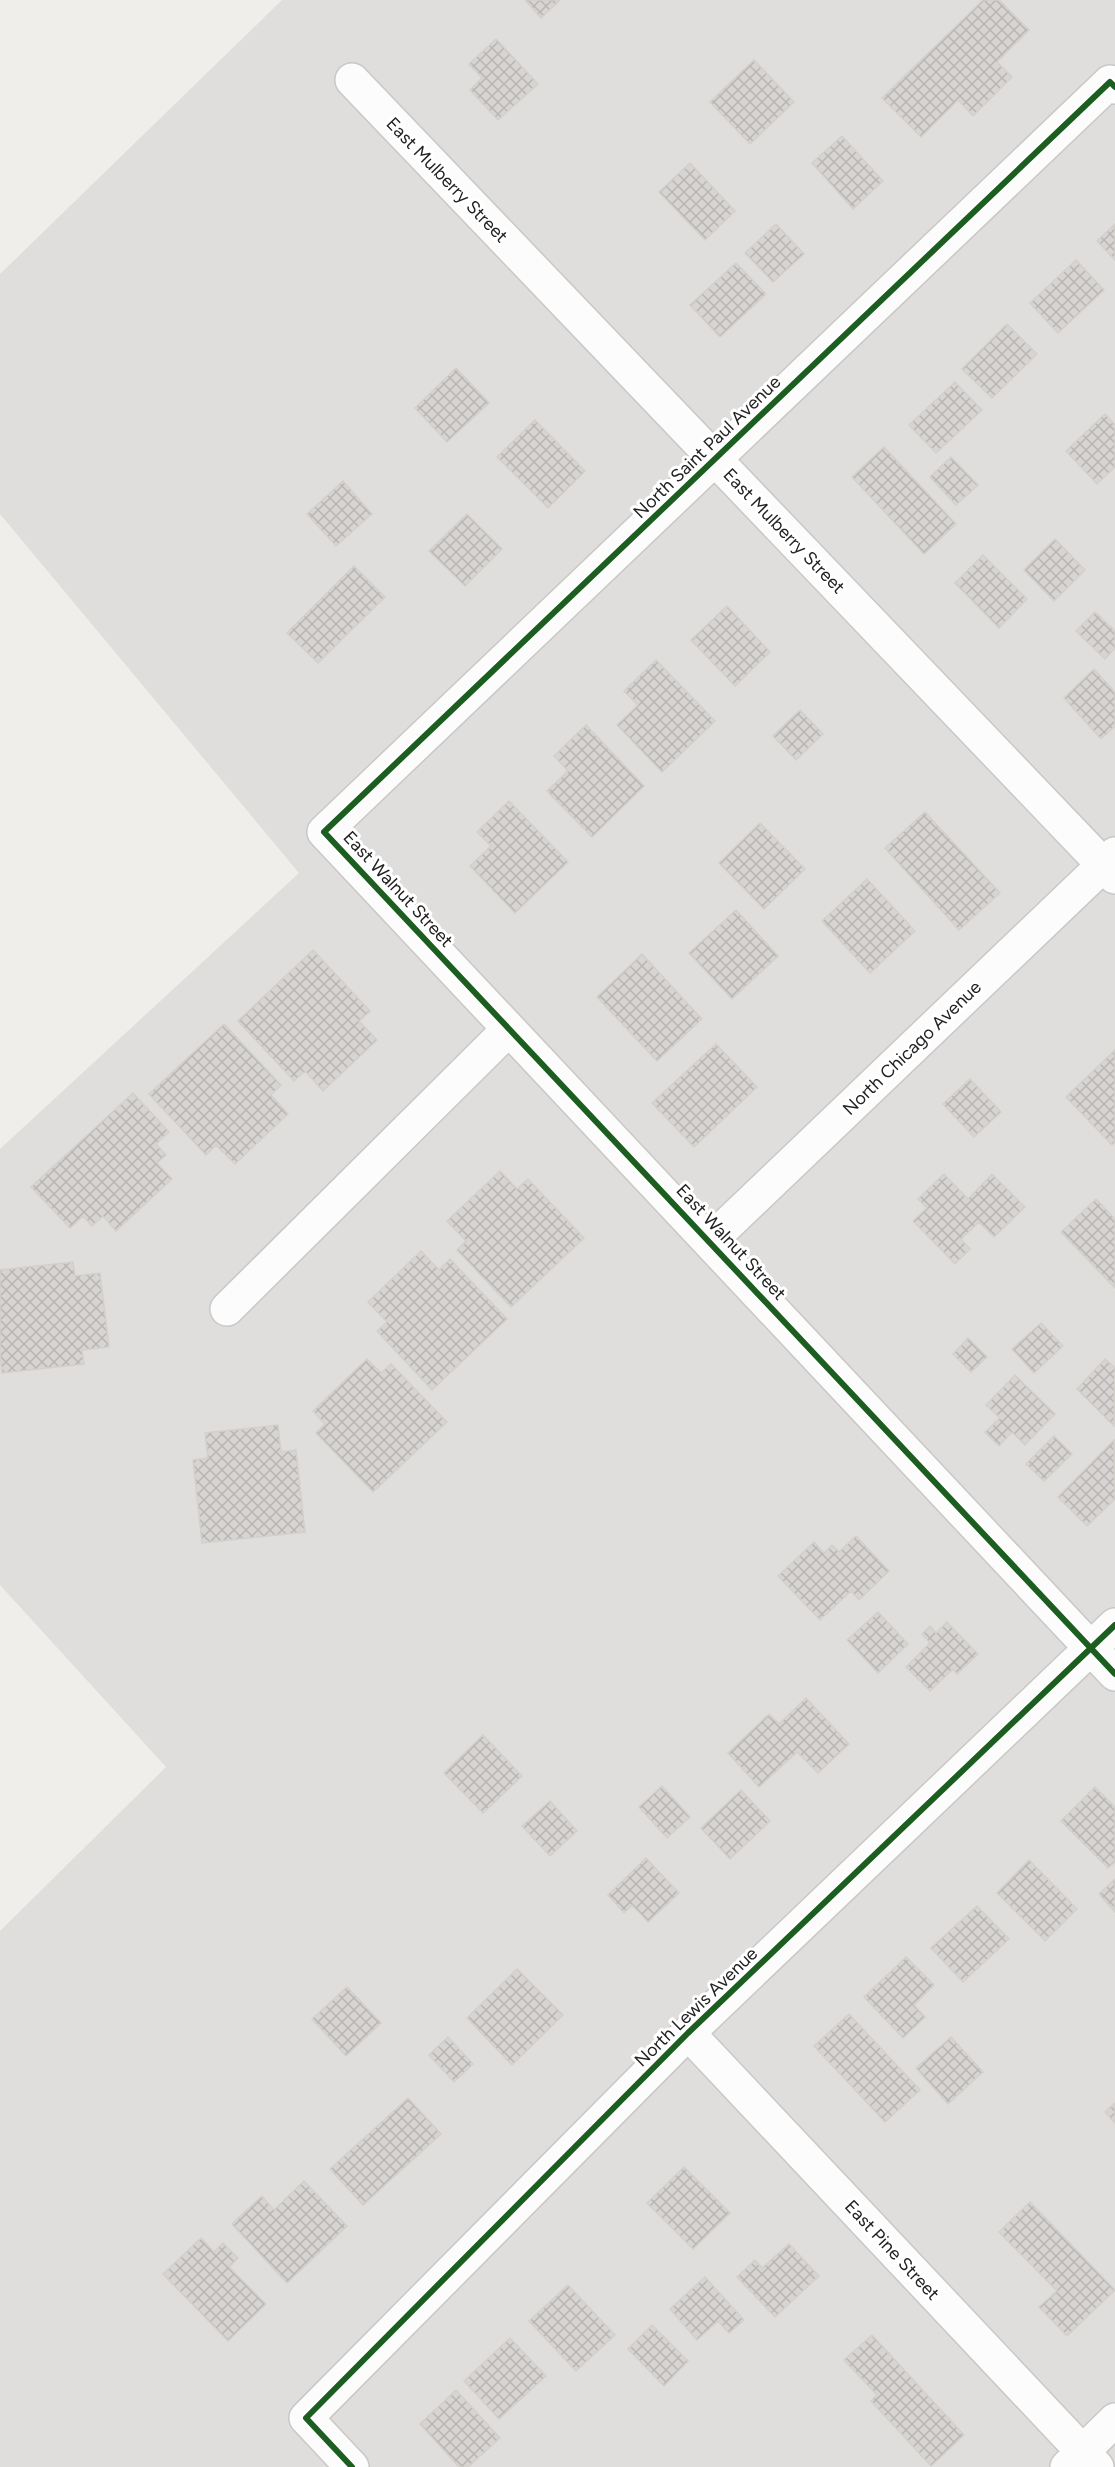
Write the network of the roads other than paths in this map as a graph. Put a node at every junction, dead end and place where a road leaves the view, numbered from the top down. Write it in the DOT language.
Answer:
graph roads {
  1 [pos="352,81"];
  2 [pos="1112,85"];
  3 [pos="715,459"];
  4 [pos="324,832"];
  5 [pos="1111,865"];
  6 [pos="509,1029"];
  7 [pos="710,1241"];
  8 [pos="227,1309"];
  9 [pos="1115,1625"];
  10 [pos="1091,1648"];
  11 [pos="1115,1674"];
  12 [pos="688,2033"];
  13 [pos="1115,2420"];
  14 [pos="1082,2462"];
  15 [pos="352,2467"];
  1 -- 3 [label="street, East Mulberry Street"];
  2 -- 3 [label="street, North Saint Paul Avenue"];
  3 -- 4 [label="street, North Saint Paul Avenue"];
  3 -- 5 [label="street, East Mulberry Street"];
  4 -- 6 [label="street, East Walnut Street"];
  5 -- 7 [label="street, North Chicago Avenue"];
  6 -- 7 [label="street, East Walnut Street"];
  6 -- 8 [label="street"];
  7 -- 10 [label="street, East Walnut Street"];
  9 -- 10 [label="street, North Lewis Avenue"];
  10 -- 11 [label="street, East Walnut Street"];
  10 -- 12 [label="street, North Lewis Avenue"];
  12 -- 14 [label="street, East Pine Street"];
  12 -- 15 [label="street, North Lewis Avenue"];
  13 -- 14 [label="street"];
}
